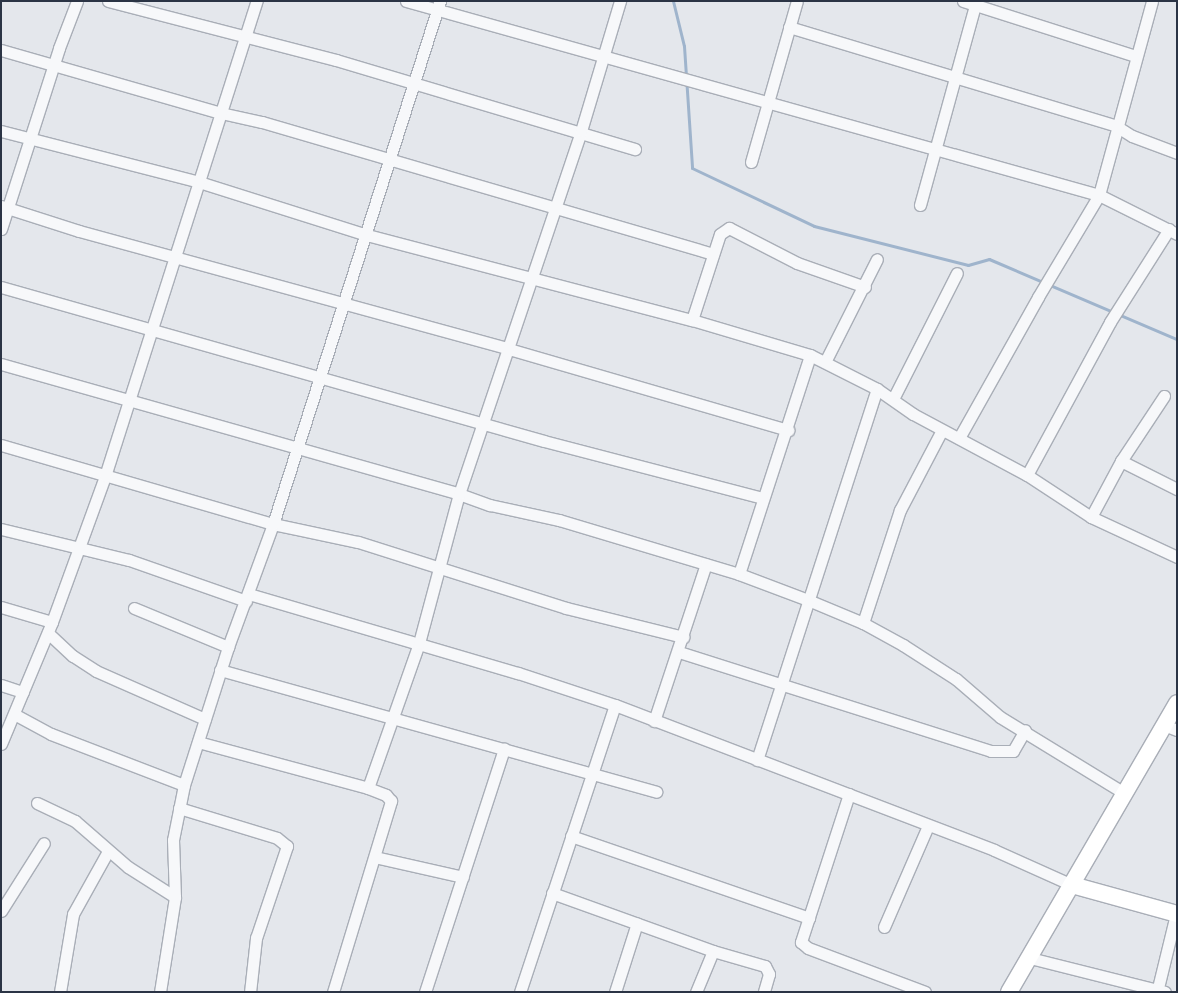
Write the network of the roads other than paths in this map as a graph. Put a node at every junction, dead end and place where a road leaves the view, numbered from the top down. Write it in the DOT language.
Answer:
graph roads {
  1 [pos="78,1"];
  2 [pos="108,1"];
  3 [pos="257,1"];
  4 [pos="406,1"];
  5 [pos="620,1"];
  6 [pos="797,1"];
  7 [pos="963,1"];
  8 [pos="1152,1"];
  9 [pos="976,3"];
  10 [pos="439,6"];
  11 [pos="789,27"];
  12 [pos="245,38"];
  13 [pos="1,50"];
  14 [pos="1135,56"];
  15 [pos="604,58"];
  16 [pos="54,67"];
  17 [pos="954,78"];
  18 [pos="414,83"];
  19 [pos="766,102"];
  20 [pos="221,113"];
  21 [pos="1116,126"];
  22 [pos="1,131"];
  23 [pos="581,131"];
  24 [pos="32,137"];
  25 [pos="635,149"];
  26 [pos="936,150"];
  27 [pos="1177,153"];
  28 [pos="390,160"];
  29 [pos="751,162"];
  30 [pos="199,182"];
  31 [pos="1099,195"];
  32 [pos="920,205"];
  33 [pos="5,207"];
  34 [pos="556,207"];
  35 [pos="1,229"];
  36 [pos="1173,231"];
  37 [pos="366,235"];
  38 [pos="713,254"];
  39 [pos="175,258"];
  40 [pos="877,259"];
  41 [pos="957,273"];
  42 [pos="533,278"];
  43 [pos="1,287"];
  44 [pos="865,287"];
  45 [pos="342,305"];
  46 [pos="692,320"];
  47 [pos="151,331"];
  48 [pos="509,349"];
  49 [pos="810,355"];
  50 [pos="825,362"];
  51 [pos="1,364"];
  52 [pos="319,377"];
  53 [pos="877,389"];
  54 [pos="1164,396"];
  55 [pos="893,399"];
  56 [pos="128,402"];
  57 [pos="484,422"];
  58 [pos="788,430"];
  59 [pos="942,430"];
  60 [pos="959,438"];
  61 [pos="1,445"];
  62 [pos="297,450"];
  63 [pos="1121,461"];
  64 [pos="1027,475"];
  65 [pos="105,476"];
  66 [pos="1177,488"];
  67 [pos="459,494"];
  68 [pos="763,498"];
  69 [pos="1091,517"];
  70 [pos="273,524"];
  71 [pos="1,529"];
  72 [pos="79,549"];
  73 [pos="1177,558"];
  74 [pos="706,564"];
  75 [pos="442,566"];
  76 [pos="739,574"];
  77 [pos="248,598"];
  78 [pos="808,600"];
  79 [pos="1,607"];
  80 [pos="134,608"];
  81 [pos="52,622"];
  82 [pos="863,623"];
  83 [pos="48,633"];
  84 [pos="683,637"];
  85 [pos="419,643"];
  86 [pos="228,647"];
  87 [pos="679,652"];
  88 [pos="220,670"];
  89 [pos="1,685"];
  90 [pos="782,687"];
  91 [pos="23,692"];
  92 [pos="1177,703"];
  93 [pos="615,705"];
  94 [pos="14,714"];
  95 [pos="392,718"];
  96 [pos="205,719"];
  97 [pos="654,721"];
  98 [pos="1170,728"];
  99 [pos="1025,730"];
  100 [pos="198,742"];
  101 [pos="1,744"];
  102 [pos="504,749"];
  103 [pos="757,760"];
  104 [pos="593,772"];
  105 [pos="184,784"];
  106 [pos="368,788"];
  107 [pos="656,792"];
  108 [pos="1124,793"];
  109 [pos="849,794"];
  110 [pos="37,803"];
  111 [pos="178,808"];
  112 [pos="928,826"];
  113 [pos="571,836"];
  114 [pos="44,843"];
  115 [pos="108,851"];
  116 [pos="375,857"];
  117 [pos="463,877"];
  118 [pos="1072,885"];
  119 [pos="552,893"];
  120 [pos="175,897"];
  121 [pos="1,911"];
  122 [pos="1177,914"];
  123 [pos="809,918"];
  124 [pos="637,923"];
  125 [pos="884,927"];
  126 [pos="713,951"];
  127 [pos="1030,958"];
  128 [pos="1160,991"];
  129 [pos="60,992"];
  130 [pos="160,992"];
  131 [pos="250,992"];
  132 [pos="333,992"];
  133 [pos="425,992"];
  134 [pos="520,992"];
  135 [pos="615,992"];
  136 [pos="696,992"];
  137 [pos="764,992"];
  138 [pos="924,992"];
  139 [pos="1009,992"];
  1 -- 16 [label="street"];
  2 -- 12 [label="street"];
  3 -- 12 [label="street"];
  4 -- 10 [label="street"];
  5 -- 15 [label="street"];
  6 -- 11 [label="street"];
  7 -- 9 [label="street"];
  8 -- 14 [label="street"];
  9 -- 14 [label="street"];
  9 -- 17 [label="street"];
  10 -- 15 [label="street"];
  10 -- 18 [label="street"];
  11 -- 17 [label="street"];
  11 -- 19 [label="street"];
  12 -- 18 [label="street"];
  12 -- 20 [label="street"];
  13 -- 16 [label="street"];
  14 -- 21 [label="street"];
  15 -- 19 [label="street"];
  15 -- 23 [label="street"];
  16 -- 20 [label="street"];
  16 -- 24 [label="street"];
  17 -- 21 [label="street"];
  17 -- 26 [label="street"];
  18 -- 23 [label="street"];
  18 -- 28 [label="street"];
  19 -- 26 [label="street"];
  19 -- 29 [label="street"];
  20 -- 28 [label="street"];
  20 -- 30 [label="street"];
  21 -- 27 [label="street"];
  21 -- 31 [label="street"];
  22 -- 24 [label="street"];
  23 -- 25 [label="street"];
  23 -- 34 [label="street"];
  24 -- 30 [label="street"];
  24 -- 33 [label="street"];
  26 -- 31 [label="street"];
  26 -- 32 [label="street"];
  28 -- 34 [label="street"];
  28 -- 37 [label="street"];
  30 -- 37 [label="street"];
  30 -- 39 [label="street"];
  31 -- 36 [label="street"];
  31 -- 60 [label="street"];
  33 -- 35 [label="street"];
  33 -- 39 [label="street"];
  34 -- 38 [label="street"];
  34 -- 42 [label="street"];
  36 -- 64 [label="street"];
  37 -- 42 [label="street"];
  37 -- 45 [label="street"];
  38 -- 44 [label="street"];
  38 -- 46 [label="street"];
  39 -- 45 [label="street"];
  39 -- 47 [label="street"];
  40 -- 44 [label="street"];
  41 -- 55 [label="street"];
  42 -- 46 [label="street"];
  42 -- 48 [label="street"];
  43 -- 47 [label="street"];
  44 -- 50 [label="street"];
  45 -- 48 [label="street"];
  45 -- 52 [label="street"];
  46 -- 49 [label="street"];
  47 -- 52 [label="street"];
  47 -- 56 [label="street"];
  48 -- 57 [label="street"];
  48 -- 58 [label="street"];
  49 -- 50 [label="street"];
  49 -- 58 [label="street"];
  50 -- 53 [label="street"];
  51 -- 56 [label="street"];
  52 -- 57 [label="street"];
  52 -- 62 [label="street"];
  53 -- 55 [label="street"];
  53 -- 78 [label="street"];
  54 -- 63 [label="street"];
  55 -- 59 [label="street"];
  56 -- 62 [label="street"];
  56 -- 65 [label="street"];
  57 -- 67 [label="street"];
  57 -- 68 [label="street"];
  58 -- 68 [label="street"];
  59 -- 60 [label="street"];
  59 -- 82 [label="street"];
  60 -- 64 [label="street"];
  61 -- 65 [label="street"];
  62 -- 67 [label="street"];
  62 -- 70 [label="street"];
  63 -- 66 [label="street"];
  63 -- 69 [label="street"];
  64 -- 69 [label="street"];
  65 -- 70 [label="street"];
  65 -- 72 [label="street"];
  67 -- 74 [label="street"];
  67 -- 75 [label="street"];
  68 -- 76 [label="street"];
  69 -- 73 [label="street"];
  70 -- 75 [label="street"];
  70 -- 77 [label="street"];
  71 -- 72 [label="street"];
  72 -- 77 [label="street"];
  72 -- 81 [label="street"];
  74 -- 76 [label="street"];
  74 -- 84 [label="street"];
  75 -- 84 [label="street"];
  75 -- 85 [label="street"];
  76 -- 78 [label="street"];
  77 -- 85 [label="street"];
  77 -- 86 [label="street"];
  78 -- 82 [label="street"];
  78 -- 90 [label="street"];
  79 -- 81 [label="street"];
  80 -- 86 [label="street"];
  81 -- 83 [label="street"];
  82 -- 99 [label="street"];
  83 -- 91 [label="street"];
  83 -- 96 [label="street"];
  84 -- 87 [label="street"];
  85 -- 93 [label="street"];
  85 -- 95 [label="street"];
  86 -- 88 [label="street"];
  87 -- 90 [label="street"];
  87 -- 97 [label="street"];
  88 -- 95 [label="street"];
  88 -- 96 [label="street"];
  89 -- 91 [label="street"];
  90 -- 99 [label="street"];
  90 -- 103 [label="street"];
  91 -- 94 [label="street"];
  92 -- 98 [label="street"];
  93 -- 97 [label="street"];
  93 -- 104 [label="street"];
  94 -- 101 [label="street"];
  94 -- 105 [label="street"];
  95 -- 102 [label="street"];
  95 -- 106 [label="street"];
  96 -- 100 [label="street"];
  97 -- 103 [label="street"];
  98 -- 108 [label="street"];
  99 -- 108 [label="street"];
  100 -- 105 [label="street"];
  100 -- 106 [label="street"];
  102 -- 104 [label="street"];
  102 -- 117 [label="street"];
  103 -- 109 [label="street"];
  104 -- 107 [label="street"];
  104 -- 113 [label="street"];
  105 -- 111 [label="street"];
  106 -- 116 [label="street"];
  108 -- 118 [label="street"];
  109 -- 112 [label="street"];
  109 -- 123 [label="street"];
  110 -- 115 [label="street"];
  111 -- 120 [label="street"];
  111 -- 131 [label="street"];
  112 -- 118 [label="street"];
  112 -- 125 [label="street"];
  113 -- 119 [label="street"];
  113 -- 123 [label="street"];
  114 -- 121 [label="street"];
  115 -- 120 [label="street"];
  115 -- 129 [label="street"];
  116 -- 117 [label="street"];
  116 -- 132 [label="street"];
  117 -- 133 [label="street"];
  118 -- 122 [label="street"];
  118 -- 127 [label="street"];
  119 -- 124 [label="street"];
  119 -- 134 [label="street"];
  120 -- 130 [label="street"];
  122 -- 128 [label="street"];
  123 -- 138 [label="street"];
  124 -- 126 [label="street"];
  124 -- 135 [label="street"];
  126 -- 136 [label="street"];
  126 -- 137 [label="street"];
  127 -- 128 [label="street"];
  127 -- 139 [label="street"];
}
